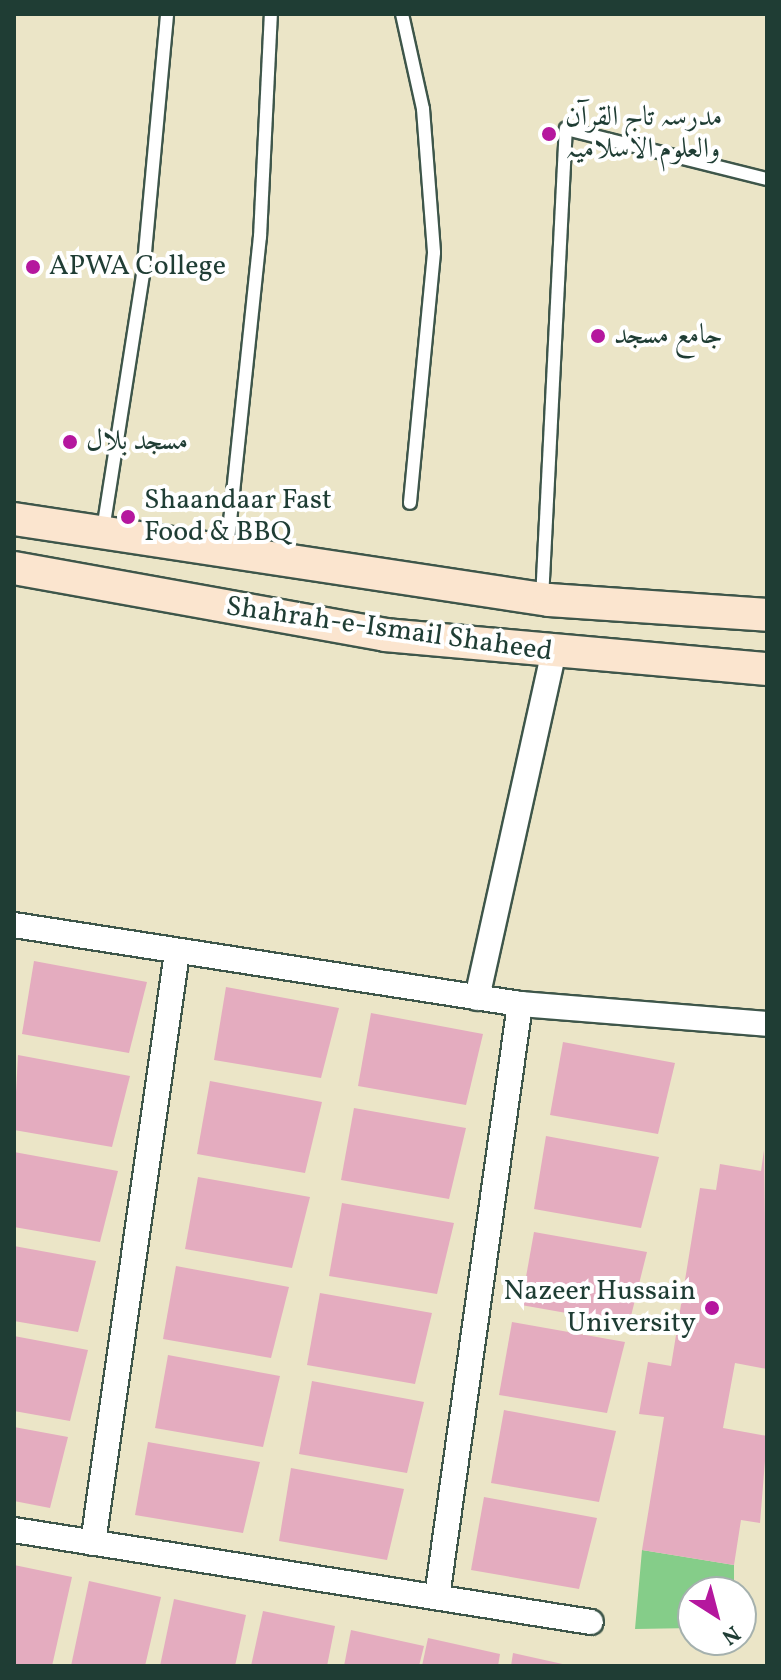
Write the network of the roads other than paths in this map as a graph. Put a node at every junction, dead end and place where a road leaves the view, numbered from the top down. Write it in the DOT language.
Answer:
graph roads {
  1 [pos="167,14"];
  2 [pos="271,14"];
  3 [pos="402,14"];
  4 [pos="767,179"];
  5 [pos="410,503"];
  6 [pos="14,519"];
  7 [pos="102,533"];
  8 [pos="227,553"];
  9 [pos="14,568"];
  10 [pos="542,599"];
  11 [pos="767,615"];
  12 [pos="553,655"];
  13 [pos="767,669"];
  14 [pos="14,925"];
  15 [pos="177,953"];
  16 [pos="477,998"];
  17 [pos="520,1004"];
  18 [pos="767,1024"];
  19 [pos="14,1530"];
  20 [pos="93,1543"];
  21 [pos="437,1597"];
  22 [pos="591,1622"];
  1 -- 7 [label="lane"];
  2 -- 8 [label="lane"];
  3 -- 5 [label="lane"];
  4 -- 10 [label="lane"];
  6 -- 7 [label="main road, Shahrah-e-Ismail Shaheed"];
  7 -- 8 [label="main road, Shahrah-e-Ismail Shaheed"];
  8 -- 10 [label="main road, Shahrah-e-Ismail Shaheed"];
  9 -- 12 [label="main road, Shahrah-e-Ismail Shaheed"];
  10 -- 11 [label="main road, Shahrah-e-Ismail Shaheed"];
  12 -- 13 [label="main road, Shahrah-e-Ismail Shaheed"];
  12 -- 16 [label="street"];
  14 -- 15 [label="street"];
  15 -- 16 [label="street"];
  15 -- 20 [label="street"];
  16 -- 17 [label="street"];
  17 -- 18 [label="street"];
  17 -- 21 [label="street"];
  19 -- 20 [label="street"];
  20 -- 21 [label="street"];
  21 -- 22 [label="street"];
}
